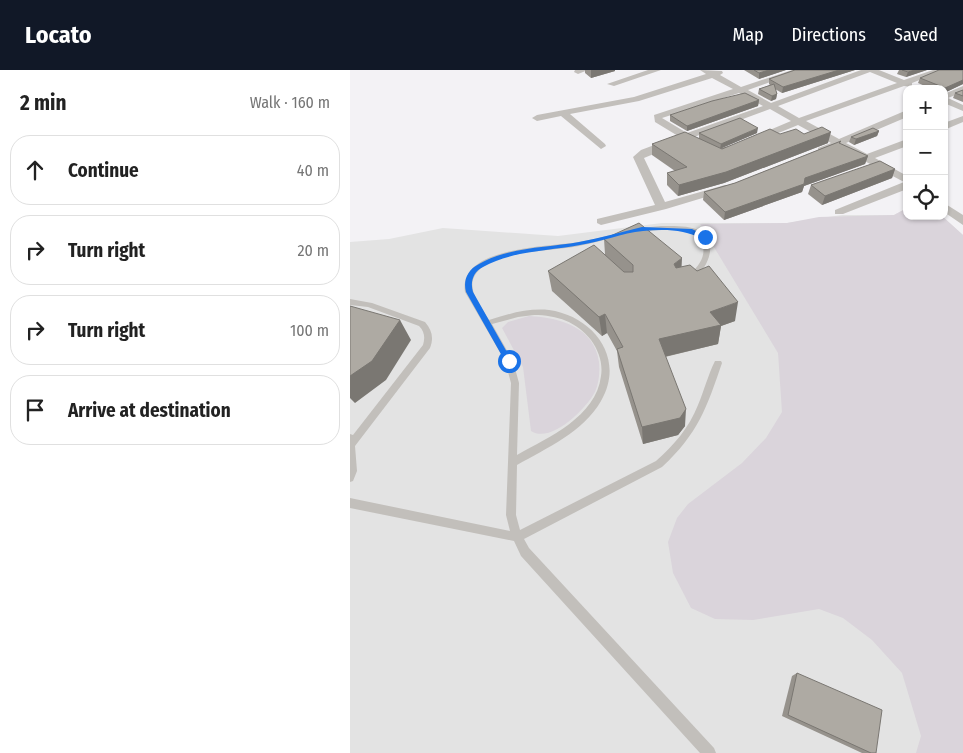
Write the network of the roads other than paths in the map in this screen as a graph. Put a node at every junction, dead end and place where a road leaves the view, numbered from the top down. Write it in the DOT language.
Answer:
graph roads {
  1 [pos="657,70"];
  2 [pos="728,70"];
  3 [pos="800,70"];
  4 [pos="870,70"];
  5 [pos="941,70"];
  6 [pos="708,72"];
  7 [pos="904,83"];
  8 [pos="611,84"];
  9 [pos="909,85"];
  10 [pos="739,89"];
  11 [pos="963,89"];
  12 [pos="948,96"];
  13 [pos="948,100"];
  14 [pos="772,106"];
  15 [pos="963,108"];
  16 [pos="563,113"];
  17 [pos="903,115"];
  18 [pos="538,118"];
  19 [pos="963,119"];
  20 [pos="798,121"];
  21 [pos="948,125"];
  22 [pos="688,137"];
  23 [pos="746,144"];
  24 [pos="839,144"];
  25 [pos="903,144"];
  26 [pos="700,145"];
  27 [pos="601,146"];
  28 [pos="813,154"];
  29 [pos="867,158"];
  30 [pos="879,164"];
  31 [pos="862,170"];
  32 [pos="903,178"];
  33 [pos="736,184"];
  34 [pos="903,187"];
  35 [pos="662,207"];
  36 [pos="948,209"];
  37 [pos="839,212"];
  38 [pos="601,221"];
  39 [pos="963,221"];
  40 [pos="686,280"];
  41 [pos="350,302"];
  42 [pos="487,323"];
  43 [pos="718,363"];
  44 [pos="351,440"];
  45 [pos="513,463"];
  46 [pos="350,478"];
  47 [pos="350,503"];
  48 [pos="517,537"];
  49 [pos="709,753"];
  1 -- 8 [label="street"];
  2 -- 6 [label="street"];
  3 -- 10 [label="street"];
  4 -- 7 [label="street"];
  4 -- 14 [label="street"];
  5 -- 7 [label="street"];
  6 -- 10 [label="street"];
  6 -- 16 [label="street"];
  7 -- 9 [label="street"];
  7 -- 20 [label="street"];
  10 -- 14 [label="street"];
  10 -- 22 [label="street"];
  11 -- 12 [label="street"];
  13 -- 15 [label="street"];
  14 -- 20 [label="street"];
  14 -- 22 [label="street"];
  16 -- 18 [label="street"];
  16 -- 27 [label="street"];
  17 -- 24 [label="street"];
  19 -- 21 [label="street"];
  20 -- 23 [label="street"];
  20 -- 24 [label="street"];
  22 -- 26 [label="street"];
  22 -- 35 [label="street"];
  24 -- 28 [label="street"];
  24 -- 29 [label="street"];
  25 -- 29 [label="street"];
  29 -- 30 [label="street"];
  30 -- 31 [label="street"];
  30 -- 32 [label="street"];
  33 -- 35 [label="street"];
  34 -- 37 [label="street"];
  35 -- 38 [label="street"];
  36 -- 39 [label="street"];
  40 -- 42 [label="lane"];
  41 -- 44 [label="lane"];
  42 -- 45 [label="lane"];
  42 -- 45 [label="lane"];
  43 -- 48 [label="lane"];
  44 -- 46 [label="lane"];
  45 -- 48 [label="lane"];
  47 -- 48 [label="lane"];
  48 -- 49 [label="lane"];
}
